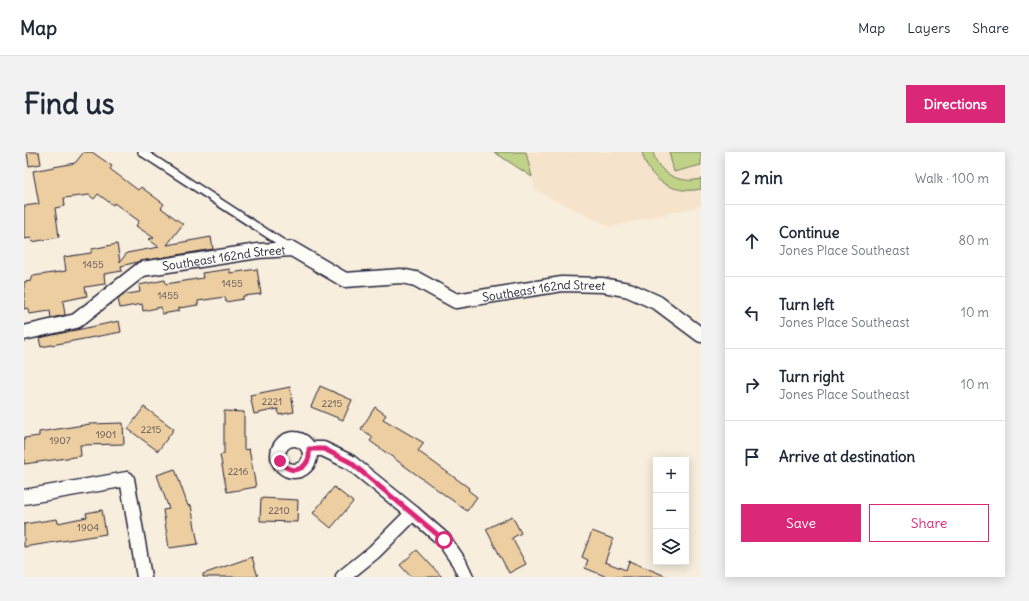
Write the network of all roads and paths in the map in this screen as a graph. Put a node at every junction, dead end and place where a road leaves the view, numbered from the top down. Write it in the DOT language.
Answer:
graph roads {
  1 [pos="142,152"];
  2 [pos="292,250"];
  3 [pos="24,333"];
  4 [pos="701,335"];
  5 [pos="309,449"];
  6 [pos="24,497"];
  7 [pos="413,513"];
  8 [pos="144,577"];
  9 [pos="343,577"];
  10 [pos="466,577"];
  1 -- 2 [label="lane"];
  2 -- 3 [label="street, Southeast 162nd Street"];
  2 -- 4 [label="street, Southeast 162nd Street"];
  5 -- 7 [label="street"];
  6 -- 8 [label="street"];
  7 -- 9 [label="street"];
  7 -- 10 [label="street"];
}
